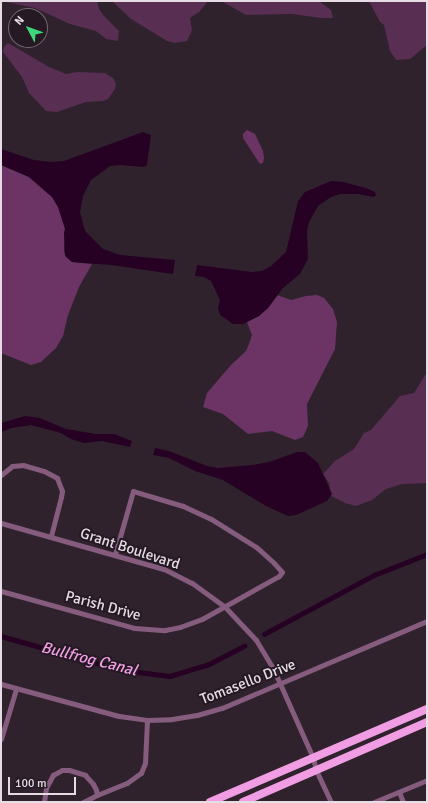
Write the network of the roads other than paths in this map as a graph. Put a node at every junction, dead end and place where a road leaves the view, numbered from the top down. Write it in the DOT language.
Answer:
graph roads {
  1 [pos="1,475"];
  2 [pos="1,523"];
  3 [pos="51,536"];
  4 [pos="115,554"];
  5 [pos="1,591"];
  6 [pos="225,607"];
  7 [pos="427,621"];
  8 [pos="1,684"];
  9 [pos="281,684"];
  10 [pos="16,689"];
  11 [pos="427,709"];
  12 [pos="147,720"];
  13 [pos="427,722"];
  14 [pos="1,739"];
  15 [pos="313,758"];
  16 [pos="316,770"];
  17 [pos="427,780"];
  18 [pos="399,792"];
  19 [pos="97,795"];
  20 [pos="44,802"];
  21 [pos="83,802"];
  22 [pos="210,802"];
  23 [pos="243,802"];
  24 [pos="331,802"];
  25 [pos="374,802"];
  26 [pos="403,802"];
  1 -- 3 [label="street"];
  2 -- 3 [label="street, Grant Boulevard"];
  3 -- 4 [label="street, Grant Boulevard"];
  4 -- 6 [label="street, Grant Boulevard"];
  4 -- 6 [label="street, Parish Drive"];
  5 -- 6 [label="street, Parish Drive"];
  6 -- 9 [label="street, Grant Boulevard"];
  7 -- 9 [label="street, Tomasello Drive"];
  8 -- 10 [label="street, Tomasello Drive"];
  9 -- 12 [label="street, Tomasello Drive"];
  9 -- 15 [label="street, Grant Boulevard"];
  10 -- 12 [label="street, Tomasello Drive"];
  10 -- 14 [label="street"];
  11 -- 15 [label="highway"];
  12 -- 19 [label="street"];
  13 -- 16 [label="highway"];
  15 -- 16 [label="street, Grant Boulevard"];
  15 -- 22 [label="highway"];
  16 -- 23 [label="highway"];
  16 -- 24 [label="street, Grant Boulevard"];
  17 -- 18 [label="street"];
  18 -- 25 [label="street"];
  18 -- 26 [label="street"];
  19 -- 20 [label="street"];
  19 -- 21 [label="street"];
}
